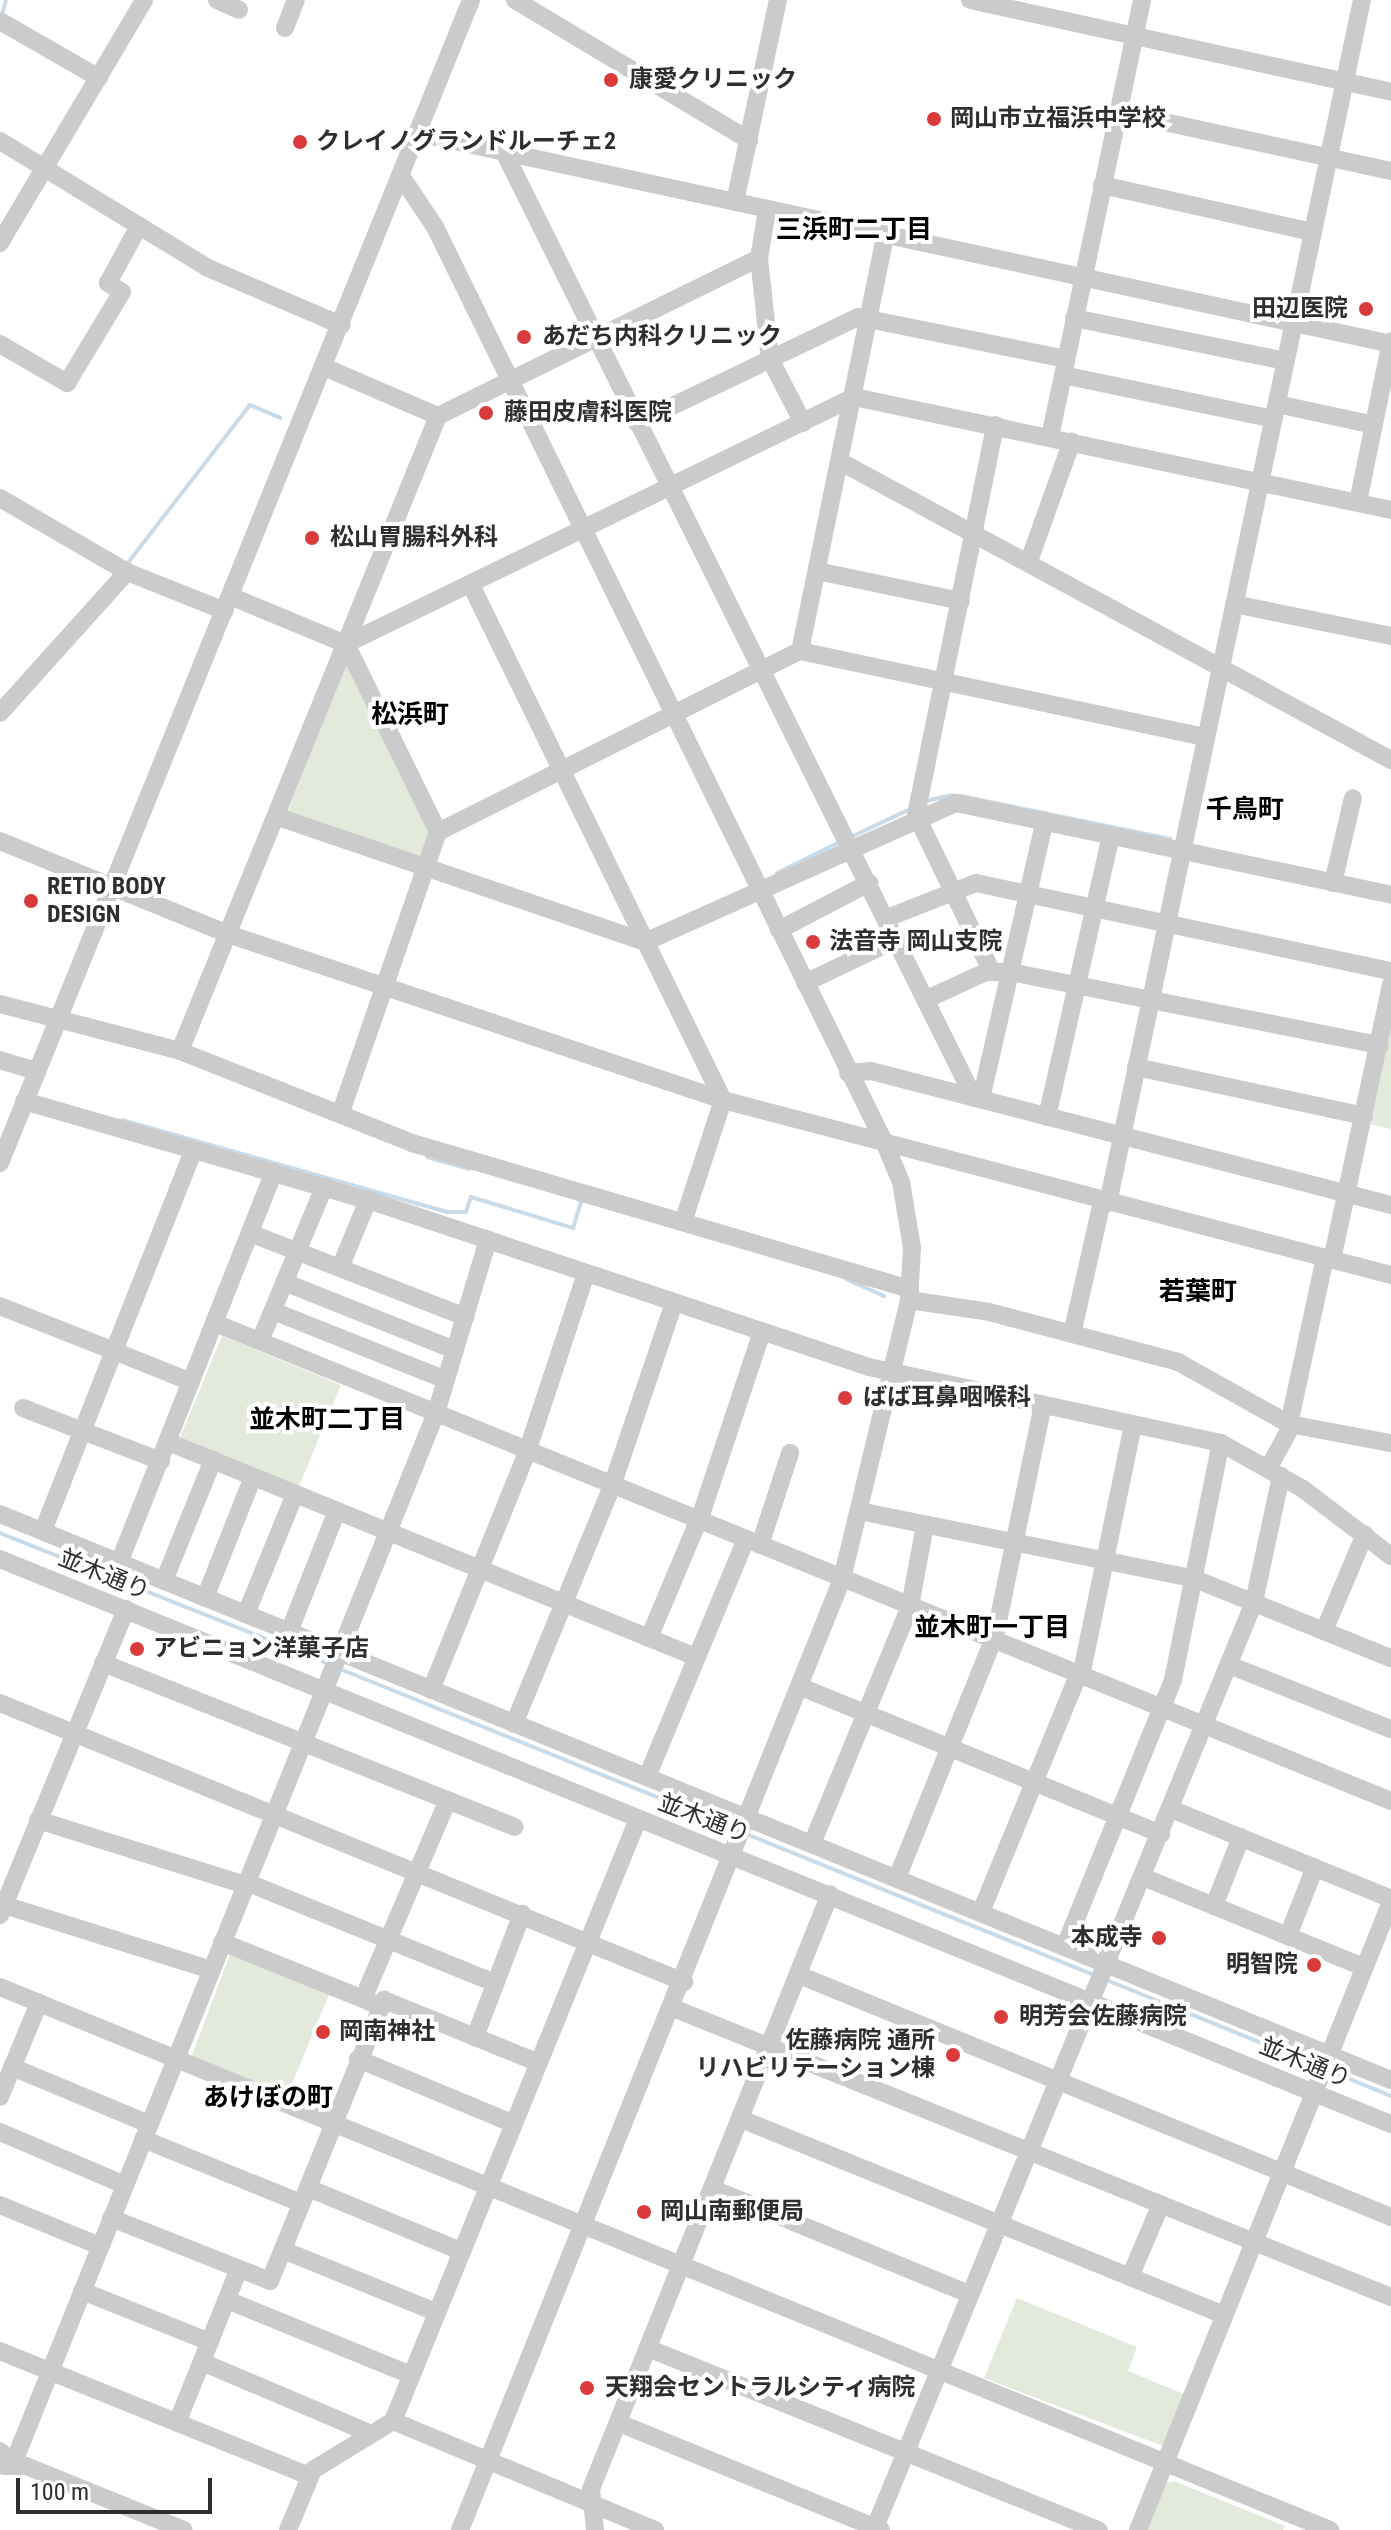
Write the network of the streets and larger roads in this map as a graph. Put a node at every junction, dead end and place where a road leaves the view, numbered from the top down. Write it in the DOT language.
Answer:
graph roads {
  1 [pos="144,0"];
  2 [pos="217,0"];
  3 [pos="296,0"];
  4 [pos="471,0"];
  5 [pos="515,0"];
  6 [pos="778,0"];
  7 [pos="970,0"];
  8 [pos="1142,0"];
  9 [pos="1362,0"];
  10 [pos="239,10"];
  11 [pos="0,21"];
  12 [pos="285,28"];
  13 [pos="1135,33"];
  14 [pos="99,78"];
  15 [pos="1344,82"];
  16 [pos="1391,92"];
  17 [pos="1118,112"];
  18 [pos="417,133"];
  19 [pos="749,140"];
  20 [pos="0,141"];
  21 [pos="505,154"];
  22 [pos="1329,157"];
  23 [pos="46,168"];
  24 [pos="1391,171"];
  25 [pos="401,176"];
  26 [pos="1102,185"];
  27 [pos="735,202"];
  28 [pos="767,210"];
  29 [pos="139,226"];
  30 [pos="1313,232"];
  31 [pos="885,236"];
  32 [pos="0,243"];
  33 [pos="759,258"];
  34 [pos="1082,278"];
  35 [pos="863,317"];
  36 [pos="1074,318"];
  37 [pos="1294,323"];
  38 [pos="341,325"];
  39 [pos="595,338"];
  40 [pos="1391,343"];
  41 [pos="0,344"];
  42 [pos="770,359"];
  43 [pos="1285,361"];
  44 [pos="324,367"];
  45 [pos="1064,367"];
  46 [pos="510,381"];
  47 [pos="848,400"];
  48 [pos="1275,412"];
  49 [pos="438,416"];
  50 [pos="637,423"];
  51 [pos="803,423"];
  52 [pos="995,425"];
  53 [pos="1374,425"];
  54 [pos="1050,437"];
  55 [pos="1072,441"];
  56 [pos="841,462"];
  57 [pos="1260,482"];
  58 [pos="669,488"];
  59 [pos="0,498"];
  60 [pos="1358,502"];
  61 [pos="1391,510"];
  62 [pos="583,529"];
  63 [pos="975,532"];
  64 [pos="1029,561"];
  65 [pos="817,571"];
  66 [pos="127,572"];
  67 [pos="471,585"];
  68 [pos="961,601"];
  69 [pos="228,604"];
  70 [pos="1234,604"];
  71 [pos="1391,636"];
  72 [pos="346,644"];
  73 [pos="800,651"];
  74 [pos="1220,664"];
  75 [pos="766,669"];
  76 [pos="943,681"];
  77 [pos="0,713"];
  78 [pos="673,716"];
  79 [pos="1205,737"];
  80 [pos="1391,760"];
  81 [pos="561,771"];
  82 [pos="1353,798"];
  83 [pos="916,815"];
  84 [pos="278,817"];
  85 [pos="1045,820"];
  86 [pos="438,832"];
  87 [pos="1111,835"];
  88 [pos="0,841"];
  89 [pos="851,847"];
  90 [pos="1181,851"];
  91 [pos="425,869"];
  92 [pos="1334,877"];
  93 [pos="869,883"];
  94 [pos="111,887"];
  95 [pos="951,887"];
  96 [pos="759,889"];
  97 [pos="1028,894"];
  98 [pos="1391,895"];
  99 [pos="1094,909"];
  100 [pos="887,918"];
  101 [pos="1166,924"];
  102 [pos="779,930"];
  103 [pos="228,934"];
  104 [pos="897,939"];
  105 [pos="645,942"];
  106 [pos="1391,971"];
  107 [pos="1001,972"];
  108 [pos="805,983"];
  109 [pos="1077,983"];
  110 [pos="1391,984"];
  111 [pos="385,986"];
  112 [pos="1151,998"];
  113 [pos="927,999"];
  114 [pos="0,1004"];
  115 [pos="58,1019"];
  116 [pos="1380,1045"];
  117 [pos="180,1051"];
  118 [pos="0,1060"];
  119 [pos="1136,1067"];
  120 [pos="37,1071"];
  121 [pos="848,1073"];
  122 [pos="978,1099"];
  123 [pos="723,1100"];
  124 [pos="24,1101"];
  125 [pos="341,1112"];
  126 [pos="1364,1116"];
  127 [pos="1047,1117"];
  128 [pos="1122,1136"];
  129 [pos="885,1144"];
  130 [pos="193,1151"];
  131 [pos="0,1163"];
  132 [pos="274,1172"];
  133 [pos="324,1187"];
  134 [pos="1346,1193"];
  135 [pos="368,1200"];
  136 [pos="1105,1203"];
  137 [pos="1391,1205"];
  138 [pos="684,1219"];
  139 [pos="250,1233"];
  140 [pos="488,1240"];
  141 [pos="297,1251"];
  142 [pos="1329,1259"];
  143 [pos="340,1268"];
  144 [pos="586,1274"];
  145 [pos="1391,1275"];
  146 [pos="284,1282"];
  147 [pos="909,1294"];
  148 [pos="674,1303"];
  149 [pos="0,1306"];
  150 [pos="273,1311"];
  151 [pos="465,1317"];
  152 [pos="215,1323"];
  153 [pos="762,1332"];
  154 [pos="1072,1334"];
  155 [pos="345,1340"];
  156 [pos="260,1341"];
  157 [pos="455,1350"];
  158 [pos="114,1351"];
  159 [pos="334,1371"];
  160 [pos="892,1372"];
  161 [pos="446,1380"];
  162 [pos="191,1382"];
  163 [pos="1043,1405"];
  164 [pos="23,1408"];
  165 [pos="436,1413"];
  166 [pos="1133,1425"];
  167 [pos="1290,1425"];
  168 [pos="83,1430"];
  169 [pos="168,1442"];
  170 [pos="1221,1443"];
  171 [pos="1391,1443"];
  172 [pos="527,1452"];
  173 [pos="790,1453"];
  174 [pos="213,1460"];
  175 [pos="161,1461"];
  176 [pos="1275,1471"];
  177 [pos="253,1477"];
  178 [pos="612,1486"];
  179 [pos="295,1494"];
  180 [pos="337,1511"];
  181 [pos="859,1511"];
  182 [pos="0,1514"];
  183 [pos="698,1519"];
  184 [pos="925,1525"];
  185 [pos="43,1531"];
  186 [pos="387,1531"];
  187 [pos="1365,1534"];
  188 [pos="753,1542"];
  189 [pos="1015,1544"];
  190 [pos="1391,1556"];
  191 [pos="0,1559"];
  192 [pos="1105,1561"];
  193 [pos="119,1563"];
  194 [pos="480,1570"];
  195 [pos="842,1579"];
  196 [pos="1195,1579"];
  197 [pos="164,1581"];
  198 [pos="205,1598"];
  199 [pos="1254,1602"];
  200 [pos="565,1604"];
  201 [pos="910,1606"];
  202 [pos="126,1609"];
  203 [pos="246,1614"];
  204 [pos="1324,1631"];
  205 [pos="289,1632"];
  206 [pos="649,1638"];
  207 [pos="993,1641"];
  208 [pos="696,1657"];
  209 [pos="1391,1658"];
  210 [pos="103,1663"];
  211 [pos="1229,1665"];
  212 [pos="332,1669"];
  213 [pos="1080,1676"];
  214 [pos="801,1687"];
  215 [pos="431,1690"];
  216 [pos="0,1703"];
  217 [pos="1162,1708"];
  218 [pos="865,1713"];
  219 [pos="514,1724"];
  220 [pos="1205,1724"];
  221 [pos="1391,1729"];
  222 [pos="74,1733"];
  223 [pos="302,1742"];
  224 [pos="949,1747"];
  225 [pos="647,1777"];
  226 [pos="1034,1781"];
  227 [pos="448,1800"];
  228 [pos="1391,1801"];
  229 [pos="1171,1809"];
  230 [pos="273,1815"];
  231 [pos="1118,1816"];
  232 [pos="638,1819"];
  233 [pos="38,1820"];
  234 [pos="515,1827"];
  235 [pos="1161,1834"];
  236 [pos="743,1835"];
  237 [pos="1241,1837"];
  238 [pos="812,1844"];
  239 [pos="1315,1867"];
  240 [pos="418,1873"];
  241 [pos="1143,1877"];
  242 [pos="897,1878"];
  243 [pos="246,1884"];
  244 [pos="830,1894"];
  245 [pos="1391,1900"];
  246 [pos="1214,1906"];
  247 [pos="2,1910"];
  248 [pos="981,1912"];
  249 [pos="522,1914"];
  250 [pos="1288,1936"];
  251 [pos="389,1939"];
  252 [pos="587,1940"];
  253 [pos="222,1942"];
  254 [pos="1065,1946"];
  255 [pos="1364,1967"];
  256 [pos="211,1970"];
  257 [pos="799,1975"];
  258 [pos="1099,1980"];
  259 [pos="684,1982"];
  260 [pos="495,1983"];
  261 [pos="0,1987"];
  262 [pos="363,1999"];
  263 [pos="39,2003"];
  264 [pos="381,2007"];
  265 [pos="673,2008"];
  266 [pos="475,2037"];
  267 [pos="770,2047"];
  268 [pos="175,2058"];
  269 [pos="358,2059"];
  270 [pos="537,2062"];
  271 [pos="12,2067"];
  272 [pos="1322,2072"];
  273 [pos="1057,2079"];
  274 [pos="1391,2080"];
  275 [pos="0,2097"];
  276 [pos="741,2119"];
  277 [pos="334,2122"];
  278 [pos="512,2123"];
  279 [pos="1391,2124"];
  280 [pos="146,2131"];
  281 [pos="0,2132"];
  282 [pos="1028,2150"];
  283 [pos="1282,2172"];
  284 [pos="125,2185"];
  285 [pos="487,2185"];
  286 [pos="713,2189"];
  287 [pos="304,2196"];
  288 [pos="1161,2204"];
  289 [pos="0,2205"];
  290 [pos="1391,2217"];
  291 [pos="111,2218"];
  292 [pos="999,2222"];
  293 [pos="584,2226"];
  294 [pos="1254,2242"];
  295 [pos="100,2246"];
  296 [pos="283,2250"];
  297 [pos="461,2251"];
  298 [pos="682,2267"];
  299 [pos="239,2269"];
  300 [pos="1130,2277"];
  301 [pos="82,2291"];
  302 [pos="969,2294"];
  303 [pos="1391,2297"];
  304 [pos="227,2300"];
  305 [pos="436,2312"];
  306 [pos="1224,2315"];
  307 [pos="210,2342"];
  308 [pos="650,2349"];
  309 [pos="0,2351"];
  310 [pos="202,2362"];
  311 [pos="49,2372"];
  312 [pos="938,2372"];
  313 [pos="411,2375"];
  314 [pos="393,2421"];
  315 [pos="177,2423"];
  316 [pos="619,2423"];
  317 [pos="369,2433"];
  318 [pos="905,2452"];
  319 [pos="4,2461"];
  320 [pos="488,2462"];
  321 [pos="1165,2464"];
  322 [pos="310,2476"];
  323 [pos="588,2503"];
  324 [pos="876,2529"];
  325 [pos="184,2530"];
  326 [pos="288,2530"];
  327 [pos="460,2530"];
  328 [pos="595,2530"];
  329 [pos="655,2530"];
  330 [pos="1099,2530"];
  331 [pos="1138,2530"];
  332 [pos="1330,2530"];
  1 -- 14 [label="street"];
  2 -- 10 [label="street"];
  3 -- 12 [label="street"];
  4 -- 18 [label="street"];
  5 -- 19 [label="street"];
  6 -- 19 [label="street"];
  7 -- 13 [label="street"];
  8 -- 13 [label="street"];
  9 -- 15 [label="street"];
  11 -- 14 [label="street"];
  13 -- 15 [label="street"];
  13 -- 17 [label="street"];
  14 -- 23 [label="street"];
  15 -- 16 [label="street"];
  15 -- 22 [label="street"];
  17 -- 22 [label="street"];
  17 -- 26 [label="street"];
  18 -- 21 [label="street"];
  18 -- 25 [label="street"];
  19 -- 27 [label="street"];
  20 -- 23 [label="street"];
  21 -- 27 [label="street"];
  21 -- 39 [label="street"];
  22 -- 24 [label="street"];
  22 -- 30 [label="street"];
  23 -- 29 [label="street"];
  23 -- 32 [label="street"];
  25 -- 38 [label="street"];
  25 -- 46 [label="street"];
  26 -- 30 [label="street"];
  26 -- 34 [label="street"];
  27 -- 28 [label="street"];
  28 -- 31 [label="street"];
  28 -- 33 [label="street"];
  29 -- 38 [label="street"];
  29 -- 41 [label="street"];
  30 -- 37 [label="street"];
  31 -- 34 [label="street"];
  31 -- 35 [label="street"];
  33 -- 39 [label="street"];
  33 -- 42 [label="street"];
  34 -- 36 [label="street"];
  34 -- 37 [label="street"];
  35 -- 42 [label="street"];
  35 -- 45 [label="street"];
  35 -- 47 [label="street"];
  36 -- 43 [label="street"];
  36 -- 45 [label="street"];
  37 -- 40 [label="street"];
  37 -- 43 [label="street"];
  38 -- 44 [label="street"];
  39 -- 46 [label="street"];
  39 -- 50 [label="street"];
  40 -- 53 [label="street"];
  42 -- 50 [label="street"];
  42 -- 51 [label="street"];
  43 -- 48 [label="street"];
  44 -- 49 [label="street"];
  44 -- 69 [label="street"];
  45 -- 48 [label="street"];
  45 -- 54 [label="street"];
  46 -- 49 [label="street"];
  46 -- 62 [label="street"];
  47 -- 51 [label="street"];
  47 -- 52 [label="street"];
  47 -- 56 [label="street"];
  48 -- 53 [label="street"];
  48 -- 57 [label="street"];
  49 -- 72 [label="street"];
  50 -- 58 [label="street"];
  51 -- 58 [label="street"];
  52 -- 54 [label="street"];
  52 -- 63 [label="street"];
  53 -- 60 [label="street"];
  54 -- 55 [label="street"];
  55 -- 57 [label="street"];
  55 -- 64 [label="street"];
  56 -- 63 [label="street"];
  56 -- 65 [label="street"];
  57 -- 60 [label="street"];
  57 -- 70 [label="street"];
  58 -- 62 [label="street"];
  58 -- 75 [label="street"];
  59 -- 66 [label="street"];
  60 -- 61 [label="street"];
  62 -- 67 [label="street"];
  62 -- 78 [label="street"];
  63 -- 64 [label="street"];
  63 -- 68 [label="street"];
  64 -- 74 [label="street"];
  65 -- 68 [label="street"];
  65 -- 73 [label="street"];
  66 -- 69 [label="street"];
  66 -- 77 [label="street"];
  67 -- 72 [label="street"];
  67 -- 81 [label="street"];
  68 -- 76 [label="street"];
  69 -- 72 [label="street"];
  69 -- 94 [label="street"];
  70 -- 71 [label="street"];
  70 -- 74 [label="street"];
  72 -- 84 [label="street"];
  72 -- 86 [label="street"];
  73 -- 75 [label="street"];
  73 -- 76 [label="street"];
  74 -- 79 [label="street"];
  74 -- 80 [label="street"];
  75 -- 78 [label="street"];
  75 -- 89 [label="street"];
  76 -- 79 [label="street"];
  76 -- 83 [label="street"];
  78 -- 81 [label="street"];
  78 -- 96 [label="street"];
  79 -- 90 [label="street"];
  81 -- 86 [label="street"];
  81 -- 105 [label="street"];
  82 -- 92 [label="street"];
  83 -- 85 [label="street"];
  83 -- 89 [label="street"];
  83 -- 95 [label="street"];
  84 -- 91 [label="street"];
  84 -- 103 [label="street"];
  85 -- 87 [label="street"];
  85 -- 97 [label="street"];
  86 -- 91 [label="street"];
  87 -- 90 [label="street"];
  87 -- 99 [label="street"];
  88 -- 94 [label="street"];
  89 -- 93 [label="street"];
  89 -- 96 [label="street"];
  90 -- 92 [label="street"];
  90 -- 101 [label="street"];
  91 -- 105 [label="street"];
  91 -- 111 [label="street"];
  92 -- 98 [label="street"];
  93 -- 100 [label="street"];
  93 -- 102 [label="street"];
  94 -- 103 [label="street"];
  94 -- 115 [label="street"];
  95 -- 97 [label="street"];
  95 -- 100 [label="street"];
  95 -- 107 [label="street"];
  96 -- 102 [label="street"];
  96 -- 105 [label="street"];
  97 -- 99 [label="street"];
  97 -- 107 [label="street"];
  99 -- 101 [label="street"];
  99 -- 109 [label="street"];
  100 -- 104 [label="street"];
  101 -- 106 [label="street"];
  101 -- 112 [label="street"];
  102 -- 108 [label="street"];
  103 -- 111 [label="street"];
  103 -- 117 [label="street"];
  104 -- 108 [label="street"];
  104 -- 113 [label="street"];
  105 -- 123 [label="street"];
  107 -- 109 [label="street"];
  107 -- 113 [label="street"];
  107 -- 122 [label="street"];
  108 -- 121 [label="street"];
  109 -- 112 [label="street"];
  109 -- 127 [label="street"];
  110 -- 116 [label="street"];
  111 -- 123 [label="street"];
  111 -- 125 [label="street"];
  112 -- 116 [label="street"];
  112 -- 119 [label="street"];
  113 -- 122 [label="street"];
  114 -- 115 [label="street"];
  115 -- 117 [label="street"];
  115 -- 120 [label="street"];
  116 -- 126 [label="street"];
  117 -- 125 [label="street"];
  118 -- 120 [label="street"];
  119 -- 126 [label="street"];
  119 -- 128 [label="street"];
  120 -- 124 [label="street"];
  121 -- 122 [label="street"];
  121 -- 129 [label="street"];
  122 -- 127 [label="street"];
  123 -- 129 [label="street"];
  123 -- 138 [label="street"];
  124 -- 130 [label="street"];
  124 -- 131 [label="street"];
  125 -- 138 [label="street"];
  126 -- 134 [label="street"];
  127 -- 128 [label="street"];
  128 -- 134 [label="street"];
  128 -- 136 [label="street"];
  129 -- 136 [label="street"];
  129 -- 147 [label="street"];
  130 -- 132 [label="street"];
  130 -- 158 [label="street"];
  132 -- 133 [label="street"];
  132 -- 139 [label="street"];
  133 -- 135 [label="street"];
  133 -- 141 [label="street"];
  134 -- 137 [label="street"];
  134 -- 142 [label="street"];
  135 -- 140 [label="street"];
  135 -- 143 [label="street"];
  136 -- 142 [label="street"];
  136 -- 154 [label="street"];
  138 -- 147 [label="street"];
  139 -- 141 [label="street"];
  139 -- 152 [label="street"];
  140 -- 144 [label="street"];
  140 -- 151 [label="street"];
  141 -- 143 [label="street"];
  141 -- 146 [label="street"];
  142 -- 145 [label="street"];
  142 -- 167 [label="street"];
  143 -- 151 [label="street"];
  144 -- 148 [label="street"];
  144 -- 172 [label="street"];
  146 -- 150 [label="street"];
  146 -- 157 [label="street"];
  147 -- 154 [label="street"];
  147 -- 160 [label="street"];
  148 -- 153 [label="street"];
  148 -- 178 [label="street"];
  149 -- 158 [label="street"];
  150 -- 155 [label="street"];
  150 -- 156 [label="street"];
  151 -- 157 [label="street"];
  152 -- 156 [label="street"];
  152 -- 162 [label="street"];
  153 -- 160 [label="street"];
  153 -- 183 [label="street"];
  154 -- 167 [label="street"];
  155 -- 159 [label="street"];
  155 -- 161 [label="street"];
  156 -- 159 [label="street"];
  157 -- 161 [label="street"];
  158 -- 162 [label="street"];
  158 -- 168 [label="street"];
  159 -- 165 [label="street"];
  160 -- 163 [label="street"];
  160 -- 181 [label="street"];
  161 -- 165 [label="street"];
  162 -- 169 [label="street"];
  163 -- 166 [label="street"];
  163 -- 189 [label="street"];
  164 -- 168 [label="street"];
  165 -- 172 [label="street"];
  165 -- 186 [label="street"];
  166 -- 170 [label="street"];
  166 -- 192 [label="street"];
  167 -- 171 [label="street"];
  167 -- 176 [label="street"];
  168 -- 175 [label="street"];
  168 -- 185 [label="street"];
  169 -- 174 [label="street"];
  169 -- 175 [label="street"];
  170 -- 176 [label="street"];
  170 -- 196 [label="street"];
  172 -- 178 [label="street"];
  172 -- 194 [label="street"];
  173 -- 188 [label="street"];
  174 -- 177 [label="street"];
  174 -- 197 [label="street"];
  175 -- 193 [label="street"];
  176 -- 187 [label="street"];
  176 -- 199 [label="street"];
  177 -- 179 [label="street"];
  177 -- 198 [label="street"];
  178 -- 183 [label="street"];
  178 -- 200 [label="street"];
  179 -- 180 [label="street"];
  179 -- 203 [label="street"];
  180 -- 186 [label="street"];
  180 -- 205 [label="street"];
  181 -- 184 [label="street"];
  181 -- 195 [label="street"];
  182 -- 185 [label="street"];
  183 -- 188 [label="street"];
  183 -- 206 [label="street"];
  184 -- 189 [label="street"];
  184 -- 201 [label="street"];
  185 -- 193 [label="street"];
  186 -- 194 [label="street"];
  186 -- 212 [label="street"];
  187 -- 190 [label="street"];
  187 -- 204 [label="street"];
  188 -- 195 [label="street"];
  188 -- 208 [label="street"];
  189 -- 192 [label="street"];
  189 -- 207 [label="street"];
  191 -- 202 [label="street, 並木通り"];
  192 -- 196 [label="street"];
  192 -- 213 [label="street"];
  193 -- 197 [label="street"];
  194 -- 200 [label="street"];
  194 -- 215 [label="street"];
  195 -- 201 [label="street"];
  195 -- 214 [label="street"];
  196 -- 199 [label="street"];
  196 -- 217 [label="street"];
  197 -- 198 [label="street"];
  198 -- 203 [label="street"];
  199 -- 204 [label="street"];
  199 -- 211 [label="street"];
  200 -- 206 [label="street"];
  200 -- 219 [label="street"];
  201 -- 207 [label="street"];
  201 -- 218 [label="street"];
  202 -- 210 [label="street"];
  202 -- 212 [label="street, 並木通り"];
  203 -- 205 [label="street"];
  204 -- 209 [label="street"];
  205 -- 212 [label="street"];
  206 -- 208 [label="street"];
  207 -- 213 [label="street"];
  207 -- 224 [label="street"];
  208 -- 225 [label="street"];
  210 -- 222 [label="street"];
  210 -- 223 [label="street"];
  211 -- 220 [label="street"];
  211 -- 221 [label="street"];
  212 -- 215 [label="street"];
  212 -- 223 [label="street"];
  212 -- 232 [label="street, 並木通り"];
  213 -- 217 [label="street"];
  213 -- 226 [label="street"];
  214 -- 218 [label="street"];
  214 -- 236 [label="street"];
  215 -- 219 [label="street"];
  216 -- 222 [label="street"];
  217 -- 220 [label="street"];
  217 -- 231 [label="street"];
  218 -- 224 [label="street"];
  218 -- 238 [label="street"];
  219 -- 225 [label="street"];
  220 -- 228 [label="street"];
  220 -- 229 [label="street"];
  222 -- 230 [label="street"];
  222 -- 233 [label="street"];
  223 -- 227 [label="street"];
  223 -- 230 [label="street"];
  224 -- 226 [label="street"];
  224 -- 242 [label="street"];
  225 -- 236 [label="street"];
  226 -- 231 [label="street"];
  226 -- 248 [label="street"];
  227 -- 234 [label="street"];
  227 -- 240 [label="street"];
  229 -- 235 [label="street"];
  229 -- 237 [label="street"];
  230 -- 240 [label="street"];
  230 -- 243 [label="street"];
  231 -- 235 [label="street"];
  231 -- 254 [label="street"];
  232 -- 236 [label="street, 並木通り"];
  232 -- 252 [label="street"];
  233 -- 243 [label="street"];
  233 -- 247 [label="street"];
  235 -- 241 [label="street"];
  236 -- 238 [label="street"];
  236 -- 244 [label="street, 並木通り"];
  236 -- 259 [label="street"];
  237 -- 239 [label="street"];
  237 -- 246 [label="street"];
  238 -- 242 [label="street"];
  239 -- 245 [label="street"];
  239 -- 250 [label="street"];
  240 -- 249 [label="street"];
  240 -- 251 [label="street"];
  241 -- 246 [label="street"];
  241 -- 258 [label="street"];
  242 -- 248 [label="street"];
  243 -- 251 [label="street"];
  243 -- 253 [label="street"];
  244 -- 257 [label="street"];
  244 -- 258 [label="street, 並木通り"];
  245 -- 255 [label="street"];
  246 -- 250 [label="street"];
  247 -- 256 [label="street"];
  248 -- 254 [label="street"];
  249 -- 252 [label="street"];
  249 -- 260 [label="street"];
  250 -- 255 [label="street"];
  251 -- 260 [label="street"];
  251 -- 262 [label="street"];
  252 -- 259 [label="street"];
  252 -- 270 [label="street"];
  253 -- 256 [label="street"];
  253 -- 262 [label="street"];
  254 -- 258 [label="street"];
  255 -- 272 [label="street"];
  256 -- 268 [label="street"];
  257 -- 267 [label="street"];
  257 -- 273 [label="street"];
  258 -- 272 [label="street"];
  258 -- 272 [label="street, 並木通り"];
  258 -- 273 [label="street"];
  259 -- 265 [label="street"];
  260 -- 266 [label="street"];
  261 -- 263 [label="street"];
  262 -- 264 [label="street"];
  263 -- 268 [label="street"];
  263 -- 271 [label="street"];
  264 -- 266 [label="street"];
  264 -- 269 [label="street"];
  265 -- 267 [label="street"];
  265 -- 293 [label="street"];
  266 -- 270 [label="street"];
  267 -- 276 [label="street"];
  267 -- 282 [label="street"];
  268 -- 277 [label="street"];
  268 -- 280 [label="street"];
  269 -- 277 [label="street"];
  269 -- 278 [label="street"];
  270 -- 278 [label="street"];
  271 -- 275 [label="street"];
  271 -- 280 [label="street"];
  272 -- 274 [label="street"];
  272 -- 279 [label="street, 並木通り"];
  272 -- 283 [label="street"];
  273 -- 282 [label="street"];
  273 -- 283 [label="street"];
  276 -- 286 [label="street"];
  276 -- 292 [label="street"];
  277 -- 285 [label="street"];
  277 -- 287 [label="street"];
  278 -- 285 [label="street"];
  280 -- 284 [label="street"];
  280 -- 287 [label="street"];
  281 -- 284 [label="street"];
  282 -- 288 [label="street"];
  282 -- 292 [label="street"];
  283 -- 290 [label="street"];
  283 -- 294 [label="street"];
  284 -- 291 [label="street"];
  285 -- 293 [label="street"];
  285 -- 297 [label="street"];
  286 -- 298 [label="street"];
  286 -- 302 [label="street"];
  287 -- 296 [label="street"];
  287 -- 297 [label="street"];
  288 -- 294 [label="street"];
  288 -- 300 [label="street"];
  289 -- 295 [label="street"];
  291 -- 295 [label="street"];
  291 -- 299 [label="street"];
  292 -- 300 [label="street"];
  292 -- 302 [label="street"];
  293 -- 298 [label="street"];
  293 -- 320 [label="street"];
  294 -- 303 [label="street"];
  294 -- 306 [label="street"];
  295 -- 301 [label="street"];
  296 -- 299 [label="street"];
  296 -- 305 [label="street"];
  297 -- 305 [label="street"];
  298 -- 308 [label="street"];
  298 -- 312 [label="street"];
  299 -- 304 [label="street"];
  300 -- 306 [label="street"];
  301 -- 307 [label="street"];
  301 -- 311 [label="street"];
  302 -- 312 [label="street"];
  304 -- 307 [label="street"];
  304 -- 313 [label="street"];
  305 -- 313 [label="street"];
  306 -- 321 [label="street"];
  307 -- 310 [label="street"];
  308 -- 316 [label="street"];
  308 -- 318 [label="street"];
  309 -- 311 [label="street"];
  310 -- 315 [label="street"];
  310 -- 317 [label="street"];
  311 -- 315 [label="street"];
  311 -- 319 [label="street"];
  312 -- 318 [label="street"];
  312 -- 321 [label="street"];
  313 -- 314 [label="street"];
  314 -- 317 [label="street"];
  314 -- 320 [label="street"];
  315 -- 322 [label="street"];
  316 -- 323 [label="street"];
  316 -- 324 [label="street"];
  317 -- 322 [label="street"];
  318 -- 324 [label="street"];
  318 -- 330 [label="street"];
  319 -- 325 [label="street"];
  320 -- 323 [label="street"];
  320 -- 327 [label="street"];
  321 -- 331 [label="street"];
  321 -- 332 [label="street"];
  322 -- 326 [label="street"];
  323 -- 328 [label="street"];
  323 -- 329 [label="street"];
}
